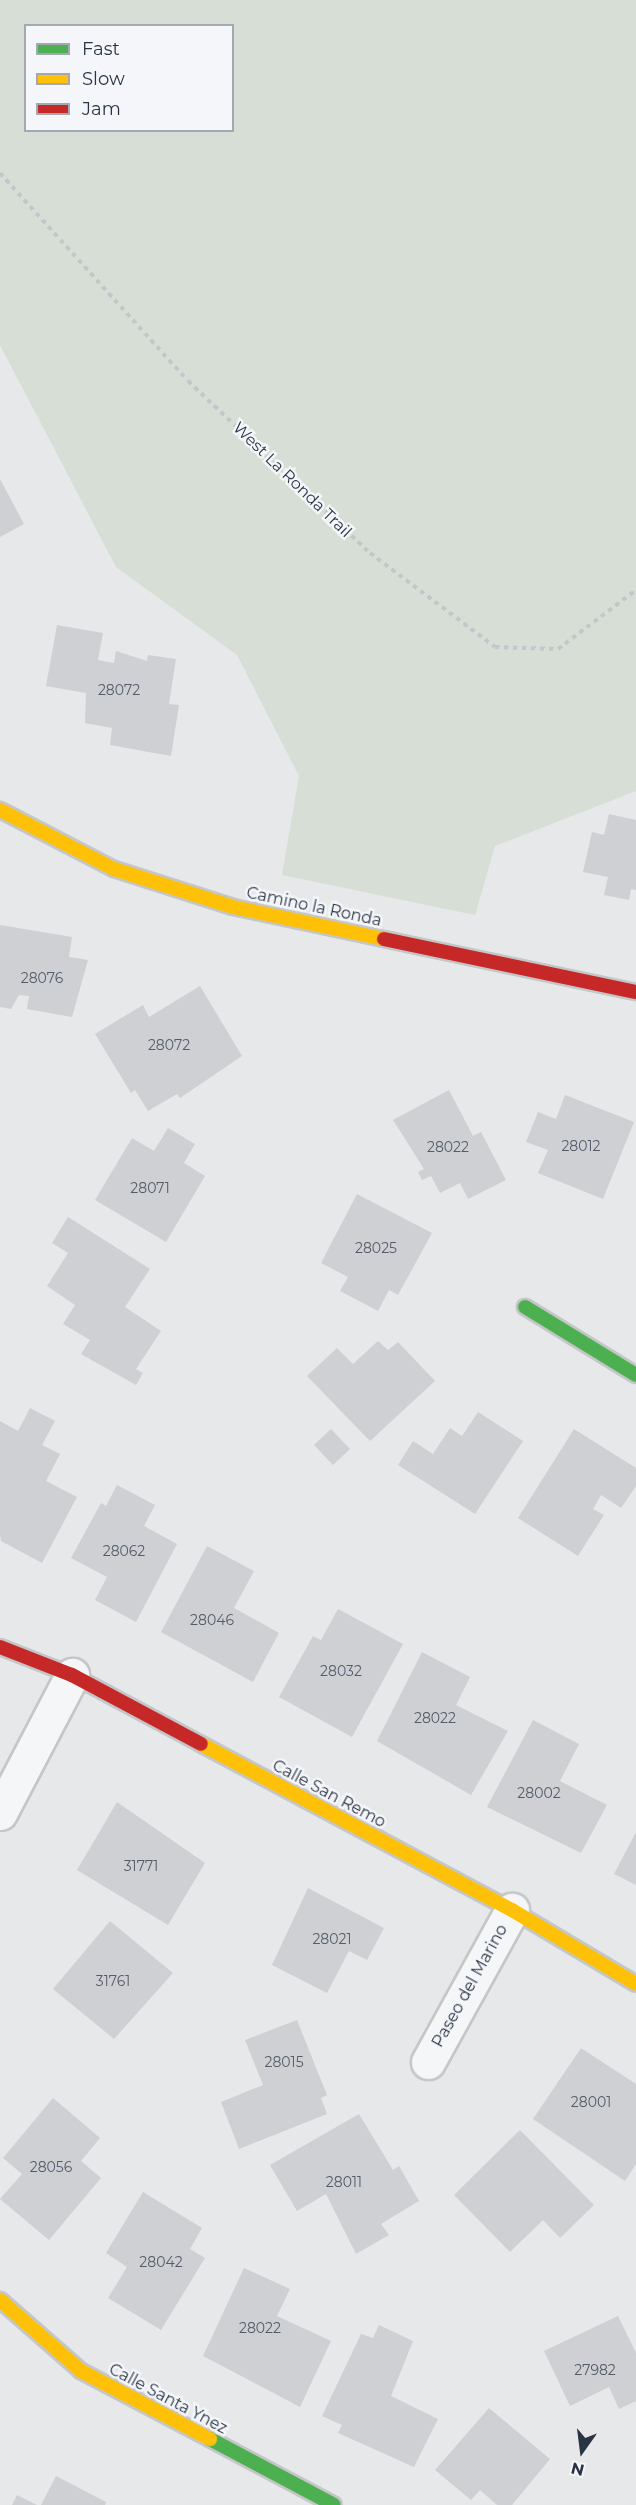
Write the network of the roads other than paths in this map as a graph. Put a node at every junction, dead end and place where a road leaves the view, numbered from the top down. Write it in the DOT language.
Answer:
graph roads {
  1 [pos="0,810"];
  2 [pos="636,992"];
  3 [pos="525,1306"];
  4 [pos="636,1376"];
  5 [pos="0,1647"];
  6 [pos="72,1675"];
  7 [pos="0,1813"];
  8 [pos="512,1910"];
  9 [pos="636,1984"];
  10 [pos="428,2061"];
  11 [pos="0,2300"];
  12 [pos="334,2505"];
  1 -- 2 [label="street, Camino la Ronda"];
  3 -- 4 [label="street"];
  5 -- 6 [label="street, Calle San Remo"];
  6 -- 7 [label="street"];
  6 -- 8 [label="street, Calle San Remo"];
  8 -- 9 [label="street, Calle San Remo"];
  8 -- 10 [label="street, Paseo del Marino"];
  11 -- 12 [label="street, Calle Santa Ynez"];
}
